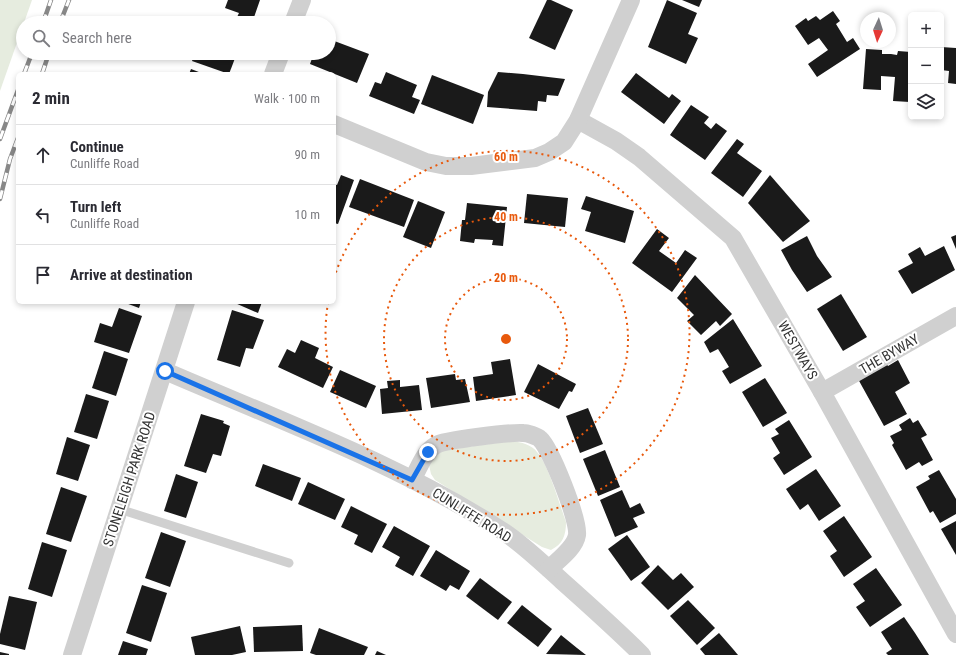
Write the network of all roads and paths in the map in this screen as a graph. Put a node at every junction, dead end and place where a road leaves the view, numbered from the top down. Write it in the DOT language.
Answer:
graph roads {
  1 [pos="302,0"];
  2 [pos="631,0"];
  3 [pos="296,16"];
  4 [pos="578,120"];
  5 [pos="336,125"];
  6 [pos="185,304"];
  7 [pos="956,316"];
  8 [pos="165,371"];
  9 [pos="822,392"];
  10 [pos="412,480"];
  11 [pos="119,509"];
  12 [pos="289,563"];
  13 [pos="549,569"];
  14 [pos="956,634"];
  15 [pos="72,655"];
  16 [pos="642,655"];
  1 -- 3 [label="street"];
  2 -- 4 [label="street"];
  4 -- 5 [label="street"];
  4 -- 9 [label="street, WESTWAYS"];
  6 -- 8 [label="street, STONELEIGH PARK ROAD"];
  7 -- 9 [label="street, THE BYWAY"];
  8 -- 10 [label="street, CUNLIFFE ROAD"];
  8 -- 11 [label="street, STONELEIGH PARK ROAD"];
  9 -- 14 [label="street, WESTWAYS"];
  10 -- 13 [label="street, CUNLIFFE ROAD"];
  10 -- 13 [label="street"];
  11 -- 12 [label="lane"];
  11 -- 15 [label="street, STONELEIGH PARK ROAD"];
  13 -- 16 [label="street, CUNLIFFE ROAD"];
}
